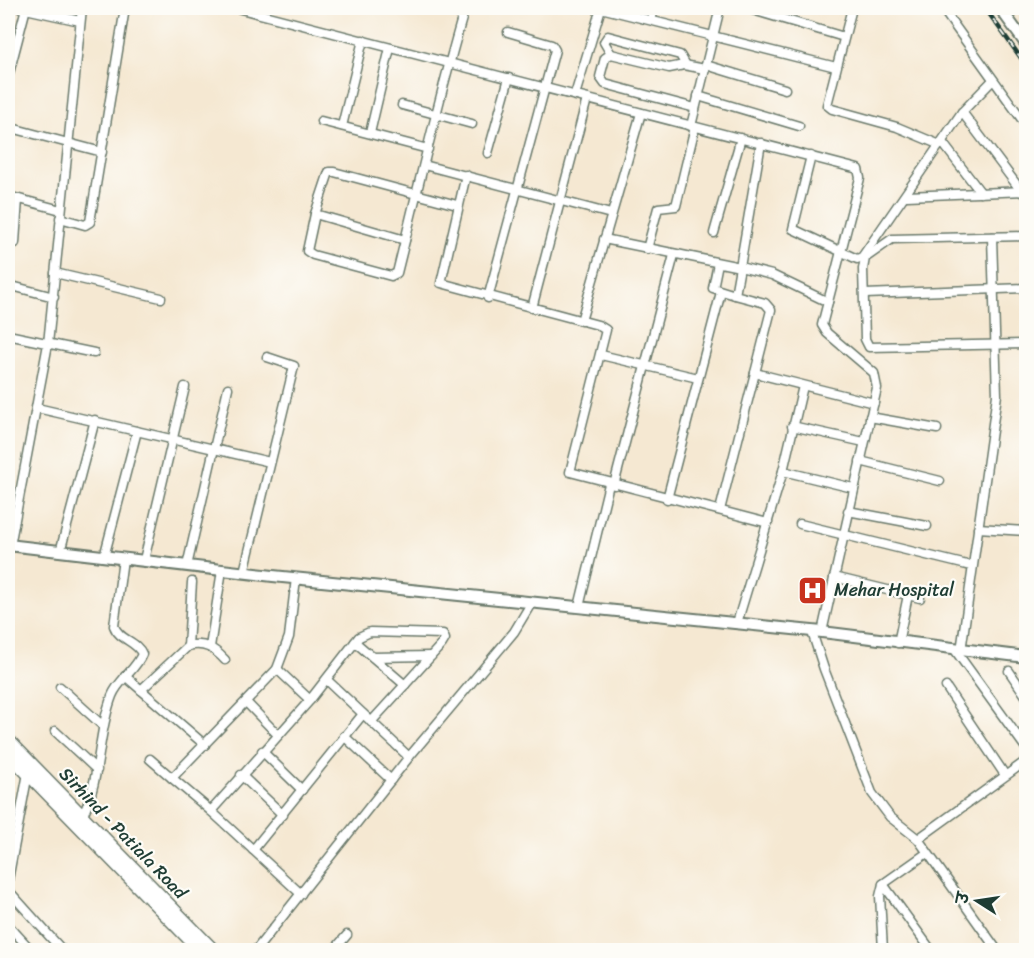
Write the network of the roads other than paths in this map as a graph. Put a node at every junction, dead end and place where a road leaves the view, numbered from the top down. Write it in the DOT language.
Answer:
graph roads {
  1 [pos="24,8"];
  2 [pos="82,8"];
  3 [pos="125,8"];
  4 [pos="237,8"];
  5 [pos="465,8"];
  6 [pos="601,8"];
  7 [pos="654,8"];
  8 [pos="706,8"];
  9 [pos="746,8"];
  10 [pos="852,8"];
  11 [pos="942,8"];
  12 [pos="1000,8"];
  13 [pos="720,9"];
  14 [pos="651,20"];
  15 [pos="80,21"];
  16 [pos="508,32"];
  17 [pos="713,36"];
  18 [pos="844,37"];
  19 [pos="363,40"];
  20 [pos="1026,44"];
  21 [pos="390,48"];
  22 [pos="611,54"];
  23 [pos="449,63"];
  24 [pos="686,65"];
  25 [pos="706,67"];
  26 [pos="836,67"];
  27 [pos="8,77"];
  28 [pos="509,78"];
  29 [pos="993,80"];
  30 [pos="543,87"];
  31 [pos="785,89"];
  32 [pos="575,95"];
  33 [pos="698,96"];
  34 [pos="587,99"];
  35 [pos="402,105"];
  36 [pos="695,108"];
  37 [pos="962,112"];
  38 [pos="641,113"];
  39 [pos="436,114"];
  40 [pos="321,121"];
  41 [pos="472,124"];
  42 [pos="1026,125"];
  43 [pos="342,126"];
  44 [pos="693,126"];
  45 [pos="799,126"];
  46 [pos="8,127"];
  47 [pos="370,133"];
  48 [pos="741,138"];
  49 [pos="761,143"];
  50 [pos="941,143"];
  51 [pos="67,144"];
  52 [pos="428,149"];
  53 [pos="102,152"];
  54 [pos="488,153"];
  55 [pos="811,156"];
  56 [pos="424,165"];
  57 [pos="466,175"];
  58 [pos="516,189"];
  59 [pos="1024,192"];
  60 [pos="981,193"];
  61 [pos="416,194"];
  62 [pos="8,196"];
  63 [pos="907,196"];
  64 [pos="18,199"];
  65 [pos="560,201"];
  66 [pos="457,205"];
  67 [pos="60,214"];
  68 [pos="315,214"];
  69 [pos="610,214"];
  70 [pos="714,233"];
  71 [pos="1026,236"];
  72 [pos="992,237"];
  73 [pos="604,239"];
  74 [pos="405,240"];
  75 [pos="15,243"];
  76 [pos="647,249"];
  77 [pos="842,252"];
  78 [pos="674,255"];
  79 [pos="718,263"];
  80 [pos="740,267"];
  81 [pos="55,273"];
  82 [pos="8,285"];
  83 [pos="994,288"];
  84 [pos="1026,288"];
  85 [pos="721,292"];
  86 [pos="865,294"];
  87 [pos="735,295"];
  88 [pos="54,297"];
  89 [pos="161,298"];
  90 [pos="488,298"];
  91 [pos="828,302"];
  92 [pos="532,308"];
  93 [pos="581,321"];
  94 [pos="8,334"];
  95 [pos="48,344"];
  96 [pos="1026,344"];
  97 [pos="995,345"];
  98 [pos="94,353"];
  99 [pos="601,355"];
  100 [pos="267,357"];
  101 [pos="645,366"];
  102 [pos="755,373"];
  103 [pos="698,378"];
  104 [pos="803,386"];
  105 [pos="185,387"];
  106 [pos="228,388"];
  107 [pos="874,403"];
  108 [pos="37,408"];
  109 [pos="870,417"];
  110 [pos="95,420"];
  111 [pos="792,426"];
  112 [pos="937,429"];
  113 [pos="136,431"];
  114 [pos="172,440"];
  115 [pos="864,442"];
  116 [pos="213,449"];
  117 [pos="860,461"];
  118 [pos="270,462"];
  119 [pos="783,471"];
  120 [pos="940,481"];
  121 [pos="612,484"];
  122 [pos="853,488"];
  123 [pos="667,499"];
  124 [pos="720,510"];
  125 [pos="848,511"];
  126 [pos="768,523"];
  127 [pos="800,524"];
  128 [pos="927,526"];
  129 [pos="978,528"];
  130 [pos="1026,531"];
  131 [pos="843,536"];
  132 [pos="9,545"];
  133 [pos="60,552"];
  134 [pos="104,556"];
  135 [pos="123,559"];
  136 [pos="144,560"];
  137 [pos="187,566"];
  138 [pos="971,566"];
  139 [pos="222,570"];
  140 [pos="244,572"];
  141 [pos="834,577"];
  142 [pos="296,578"];
  143 [pos="192,582"];
  144 [pos="908,595"];
  145 [pos="920,598"];
  146 [pos="532,602"];
  147 [pos="579,607"];
  148 [pos="737,624"];
  149 [pos="817,632"];
  150 [pos="355,642"];
  151 [pos="898,643"];
  152 [pos="188,646"];
  153 [pos="210,647"];
  154 [pos="958,650"];
  155 [pos="431,656"];
  156 [pos="373,657"];
  157 [pos="1026,657"];
  158 [pos="225,660"];
  159 [pos="277,669"];
  160 [pos="1008,671"];
  161 [pos="125,676"];
  162 [pos="327,680"];
  163 [pos="405,685"];
  164 [pos="60,687"];
  165 [pos="946,687"];
  166 [pos="141,690"];
  167 [pos="1026,696"];
  168 [pos="310,700"];
  169 [pos="246,702"];
  170 [pos="363,714"];
  171 [pos="371,722"];
  172 [pos="103,726"];
  173 [pos="55,731"];
  174 [pos="278,735"];
  175 [pos="344,736"];
  176 [pos="8,740"];
  177 [pos="206,745"];
  178 [pos="1026,748"];
  179 [pos="262,751"];
  180 [pos="8,753"];
  181 [pos="409,757"];
  182 [pos="150,759"];
  183 [pos="1026,761"];
  184 [pos="96,770"];
  185 [pos="28,773"];
  186 [pos="241,775"];
  187 [pos="1005,775"];
  188 [pos="172,778"];
  189 [pos="391,780"];
  190 [pos="302,790"];
  191 [pos="211,811"];
  192 [pos="83,815"];
  193 [pos="283,815"];
  194 [pos="918,839"];
  195 [pos="253,850"];
  196 [pos="927,853"];
  197 [pos="8,880"];
  198 [pos="883,884"];
  199 [pos="8,890"];
  200 [pos="301,894"];
  201 [pos="8,925"];
  202 [pos="347,935"];
  203 [pos="31,951"];
  204 [pos="62,951"];
  205 [pos="200,951"];
  206 [pos="213,951"];
  207 [pos="256,951"];
  208 [pos="334,951"];
  209 [pos="883,951"];
  210 [pos="932,951"];
  211 [pos="997,951"];
  1 -- 15 [label="street"];
  1 -- 27 [label="street"];
  2 -- 15 [label="street"];
  3 -- 53 [label="street"];
  4 -- 19 [label="street"];
  5 -- 23 [label="street"];
  6 -- 14 [label="street"];
  6 -- 32 [label="street"];
  7 -- 14 [label="street"];
  8 -- 13 [label="street"];
  9 -- 18 [label="street"];
  10 -- 18 [label="street"];
  11 -- 29 [label="street"];
  12 -- 20 [label="street"];
  13 -- 17 [label="street"];
  14 -- 17 [label="street"];
  15 -- 51 [label="street"];
  16 -- 30 [label="street"];
  17 -- 25 [label="street"];
  17 -- 26 [label="street"];
  18 -- 26 [label="street"];
  19 -- 21 [label="street"];
  19 -- 43 [label="street"];
  21 -- 23 [label="street"];
  21 -- 47 [label="street"];
  22 -- 24 [label="street"];
  22 -- 24 [label="street"];
  22 -- 36 [label="street"];
  23 -- 28 [label="street"];
  23 -- 39 [label="street"];
  24 -- 25 [label="street"];
  25 -- 31 [label="street"];
  25 -- 33 [label="street"];
  26 -- 50 [label="street"];
  28 -- 30 [label="street"];
  28 -- 54 [label="street"];
  29 -- 37 [label="street"];
  29 -- 42 [label="street"];
  30 -- 32 [label="street"];
  30 -- 58 [label="street"];
  32 -- 34 [label="street"];
  33 -- 36 [label="street"];
  33 -- 45 [label="street"];
  34 -- 38 [label="street"];
  34 -- 65 [label="street"];
  35 -- 39 [label="street"];
  36 -- 44 [label="street"];
  37 -- 50 [label="street"];
  37 -- 59 [label="street"];
  38 -- 44 [label="street"];
  38 -- 69 [label="street"];
  39 -- 41 [label="street"];
  39 -- 52 [label="street"];
  40 -- 43 [label="street"];
  43 -- 47 [label="street"];
  44 -- 48 [label="street"];
  44 -- 76 [label="street"];
  46 -- 51 [label="street"];
  47 -- 52 [label="street"];
  48 -- 49 [label="street"];
  48 -- 70 [label="street"];
  49 -- 55 [label="street"];
  49 -- 80 [label="street"];
  50 -- 60 [label="street"];
  50 -- 63 [label="street"];
  51 -- 53 [label="street"];
  51 -- 67 [label="street"];
  52 -- 56 [label="street"];
  53 -- 67 [label="street"];
  55 -- 77 [label="street"];
  55 -- 77 [label="street"];
  56 -- 57 [label="street"];
  56 -- 61 [label="street"];
  57 -- 58 [label="street"];
  57 -- 66 [label="street"];
  58 -- 65 [label="street"];
  58 -- 90 [label="street"];
  59 -- 60 [label="street"];
  60 -- 63 [label="street"];
  61 -- 66 [label="street"];
  61 -- 68 [label="street"];
  61 -- 74 [label="street"];
  62 -- 64 [label="street"];
  63 -- 77 [label="street"];
  64 -- 67 [label="street"];
  64 -- 75 [label="street"];
  65 -- 69 [label="street"];
  65 -- 92 [label="street"];
  66 -- 90 [label="street"];
  67 -- 81 [label="street"];
  68 -- 74 [label="street"];
  68 -- 74 [label="street"];
  69 -- 73 [label="street"];
  71 -- 72 [label="street"];
  72 -- 83 [label="street"];
  72 -- 86 [label="street"];
  73 -- 76 [label="street"];
  73 -- 93 [label="street"];
  76 -- 78 [label="street"];
  77 -- 91 [label="street"];
  78 -- 79 [label="street"];
  78 -- 101 [label="street"];
  79 -- 80 [label="street"];
  79 -- 85 [label="street"];
  80 -- 87 [label="street"];
  80 -- 91 [label="street"];
  81 -- 88 [label="street"];
  81 -- 89 [label="street"];
  82 -- 88 [label="street"];
  83 -- 84 [label="street"];
  83 -- 86 [label="street"];
  83 -- 97 [label="street"];
  85 -- 87 [label="street"];
  85 -- 103 [label="street"];
  86 -- 97 [label="street"];
  87 -- 102 [label="street"];
  88 -- 95 [label="street"];
  90 -- 92 [label="street"];
  91 -- 107 [label="street"];
  92 -- 93 [label="street"];
  93 -- 99 [label="street"];
  94 -- 95 [label="street"];
  95 -- 98 [label="street"];
  95 -- 108 [label="street"];
  96 -- 97 [label="street"];
  97 -- 129 [label="street"];
  99 -- 101 [label="street"];
  99 -- 121 [label="street"];
  100 -- 118 [label="street"];
  101 -- 103 [label="street"];
  101 -- 121 [label="street"];
  102 -- 104 [label="street"];
  102 -- 124 [label="street"];
  103 -- 123 [label="street"];
  104 -- 107 [label="street"];
  104 -- 111 [label="street"];
  105 -- 114 [label="street"];
  106 -- 116 [label="street"];
  107 -- 109 [label="street"];
  108 -- 110 [label="street"];
  108 -- 132 [label="street"];
  109 -- 112 [label="street"];
  109 -- 115 [label="street"];
  110 -- 113 [label="street"];
  110 -- 133 [label="street"];
  111 -- 115 [label="street"];
  111 -- 119 [label="street"];
  113 -- 114 [label="street"];
  113 -- 134 [label="street"];
  114 -- 116 [label="street"];
  114 -- 136 [label="street"];
  115 -- 117 [label="street"];
  116 -- 118 [label="street"];
  116 -- 137 [label="street"];
  117 -- 120 [label="street"];
  117 -- 122 [label="street"];
  118 -- 140 [label="street"];
  119 -- 122 [label="street"];
  119 -- 126 [label="street"];
  121 -- 123 [label="street"];
  121 -- 147 [label="street"];
  122 -- 125 [label="street"];
  123 -- 124 [label="street"];
  124 -- 126 [label="street"];
  125 -- 128 [label="street"];
  125 -- 131 [label="street"];
  126 -- 148 [label="street"];
  127 -- 131 [label="street"];
  129 -- 130 [label="street"];
  129 -- 138 [label="street"];
  131 -- 138 [label="street"];
  131 -- 141 [label="street"];
  132 -- 133 [label="street"];
  133 -- 134 [label="street"];
  134 -- 135 [label="street"];
  135 -- 136 [label="street"];
  135 -- 161 [label="street"];
  136 -- 137 [label="street"];
  137 -- 139 [label="street"];
  138 -- 154 [label="street"];
  139 -- 140 [label="street"];
  139 -- 153 [label="street"];
  140 -- 142 [label="street"];
  141 -- 144 [label="street"];
  141 -- 149 [label="street"];
  142 -- 146 [label="street"];
  142 -- 159 [label="street"];
  143 -- 152 [label="street"];
  144 -- 145 [label="street"];
  144 -- 151 [label="street"];
  146 -- 147 [label="street"];
  146 -- 181 [label="street"];
  147 -- 148 [label="street"];
  148 -- 149 [label="street"];
  149 -- 151 [label="street"];
  149 -- 194 [label="street"];
  150 -- 155 [label="street"];
  150 -- 156 [label="street"];
  150 -- 162 [label="street"];
  151 -- 154 [label="street"];
  152 -- 153 [label="street"];
  152 -- 166 [label="street"];
  153 -- 158 [label="street"];
  154 -- 157 [label="street"];
  154 -- 178 [label="street"];
  155 -- 156 [label="street"];
  155 -- 163 [label="street"];
  156 -- 163 [label="street"];
  159 -- 168 [label="street"];
  159 -- 169 [label="street"];
  160 -- 167 [label="street"];
  161 -- 166 [label="street"];
  161 -- 172 [label="street"];
  162 -- 168 [label="street"];
  162 -- 170 [label="street"];
  163 -- 171 [label="street"];
  164 -- 172 [label="street"];
  165 -- 187 [label="street"];
  166 -- 177 [label="street"];
  168 -- 174 [label="street"];
  169 -- 174 [label="street"];
  169 -- 177 [label="street"];
  170 -- 171 [label="street"];
  170 -- 175 [label="street"];
  171 -- 181 [label="street"];
  172 -- 184 [label="street"];
  173 -- 184 [label="street"];
  174 -- 179 [label="street"];
  175 -- 189 [label="street"];
  175 -- 190 [label="street"];
  176 -- 192 [label="main road, Sirhind - Patiala Road"];
  177 -- 188 [label="street"];
  179 -- 186 [label="street"];
  179 -- 190 [label="street"];
  180 -- 185 [label="main road"];
  181 -- 189 [label="street"];
  182 -- 188 [label="street"];
  183 -- 187 [label="street"];
  184 -- 192 [label="street"];
  185 -- 197 [label="street"];
  185 -- 205 [label="main road"];
  186 -- 191 [label="street"];
  186 -- 193 [label="street"];
  187 -- 194 [label="street"];
  188 -- 191 [label="street"];
  189 -- 200 [label="street"];
  190 -- 193 [label="street"];
  191 -- 195 [label="street"];
  192 -- 206 [label="main road, Sirhind - Patiala Road"];
  193 -- 195 [label="street"];
  194 -- 196 [label="street"];
  195 -- 200 [label="street"];
  196 -- 198 [label="street"];
  196 -- 211 [label="street"];
  198 -- 209 [label="street"];
  198 -- 210 [label="street"];
  199 -- 204 [label="street"];
  200 -- 207 [label="street"];
  201 -- 203 [label="street"];
  202 -- 208 [label="street"];
}
